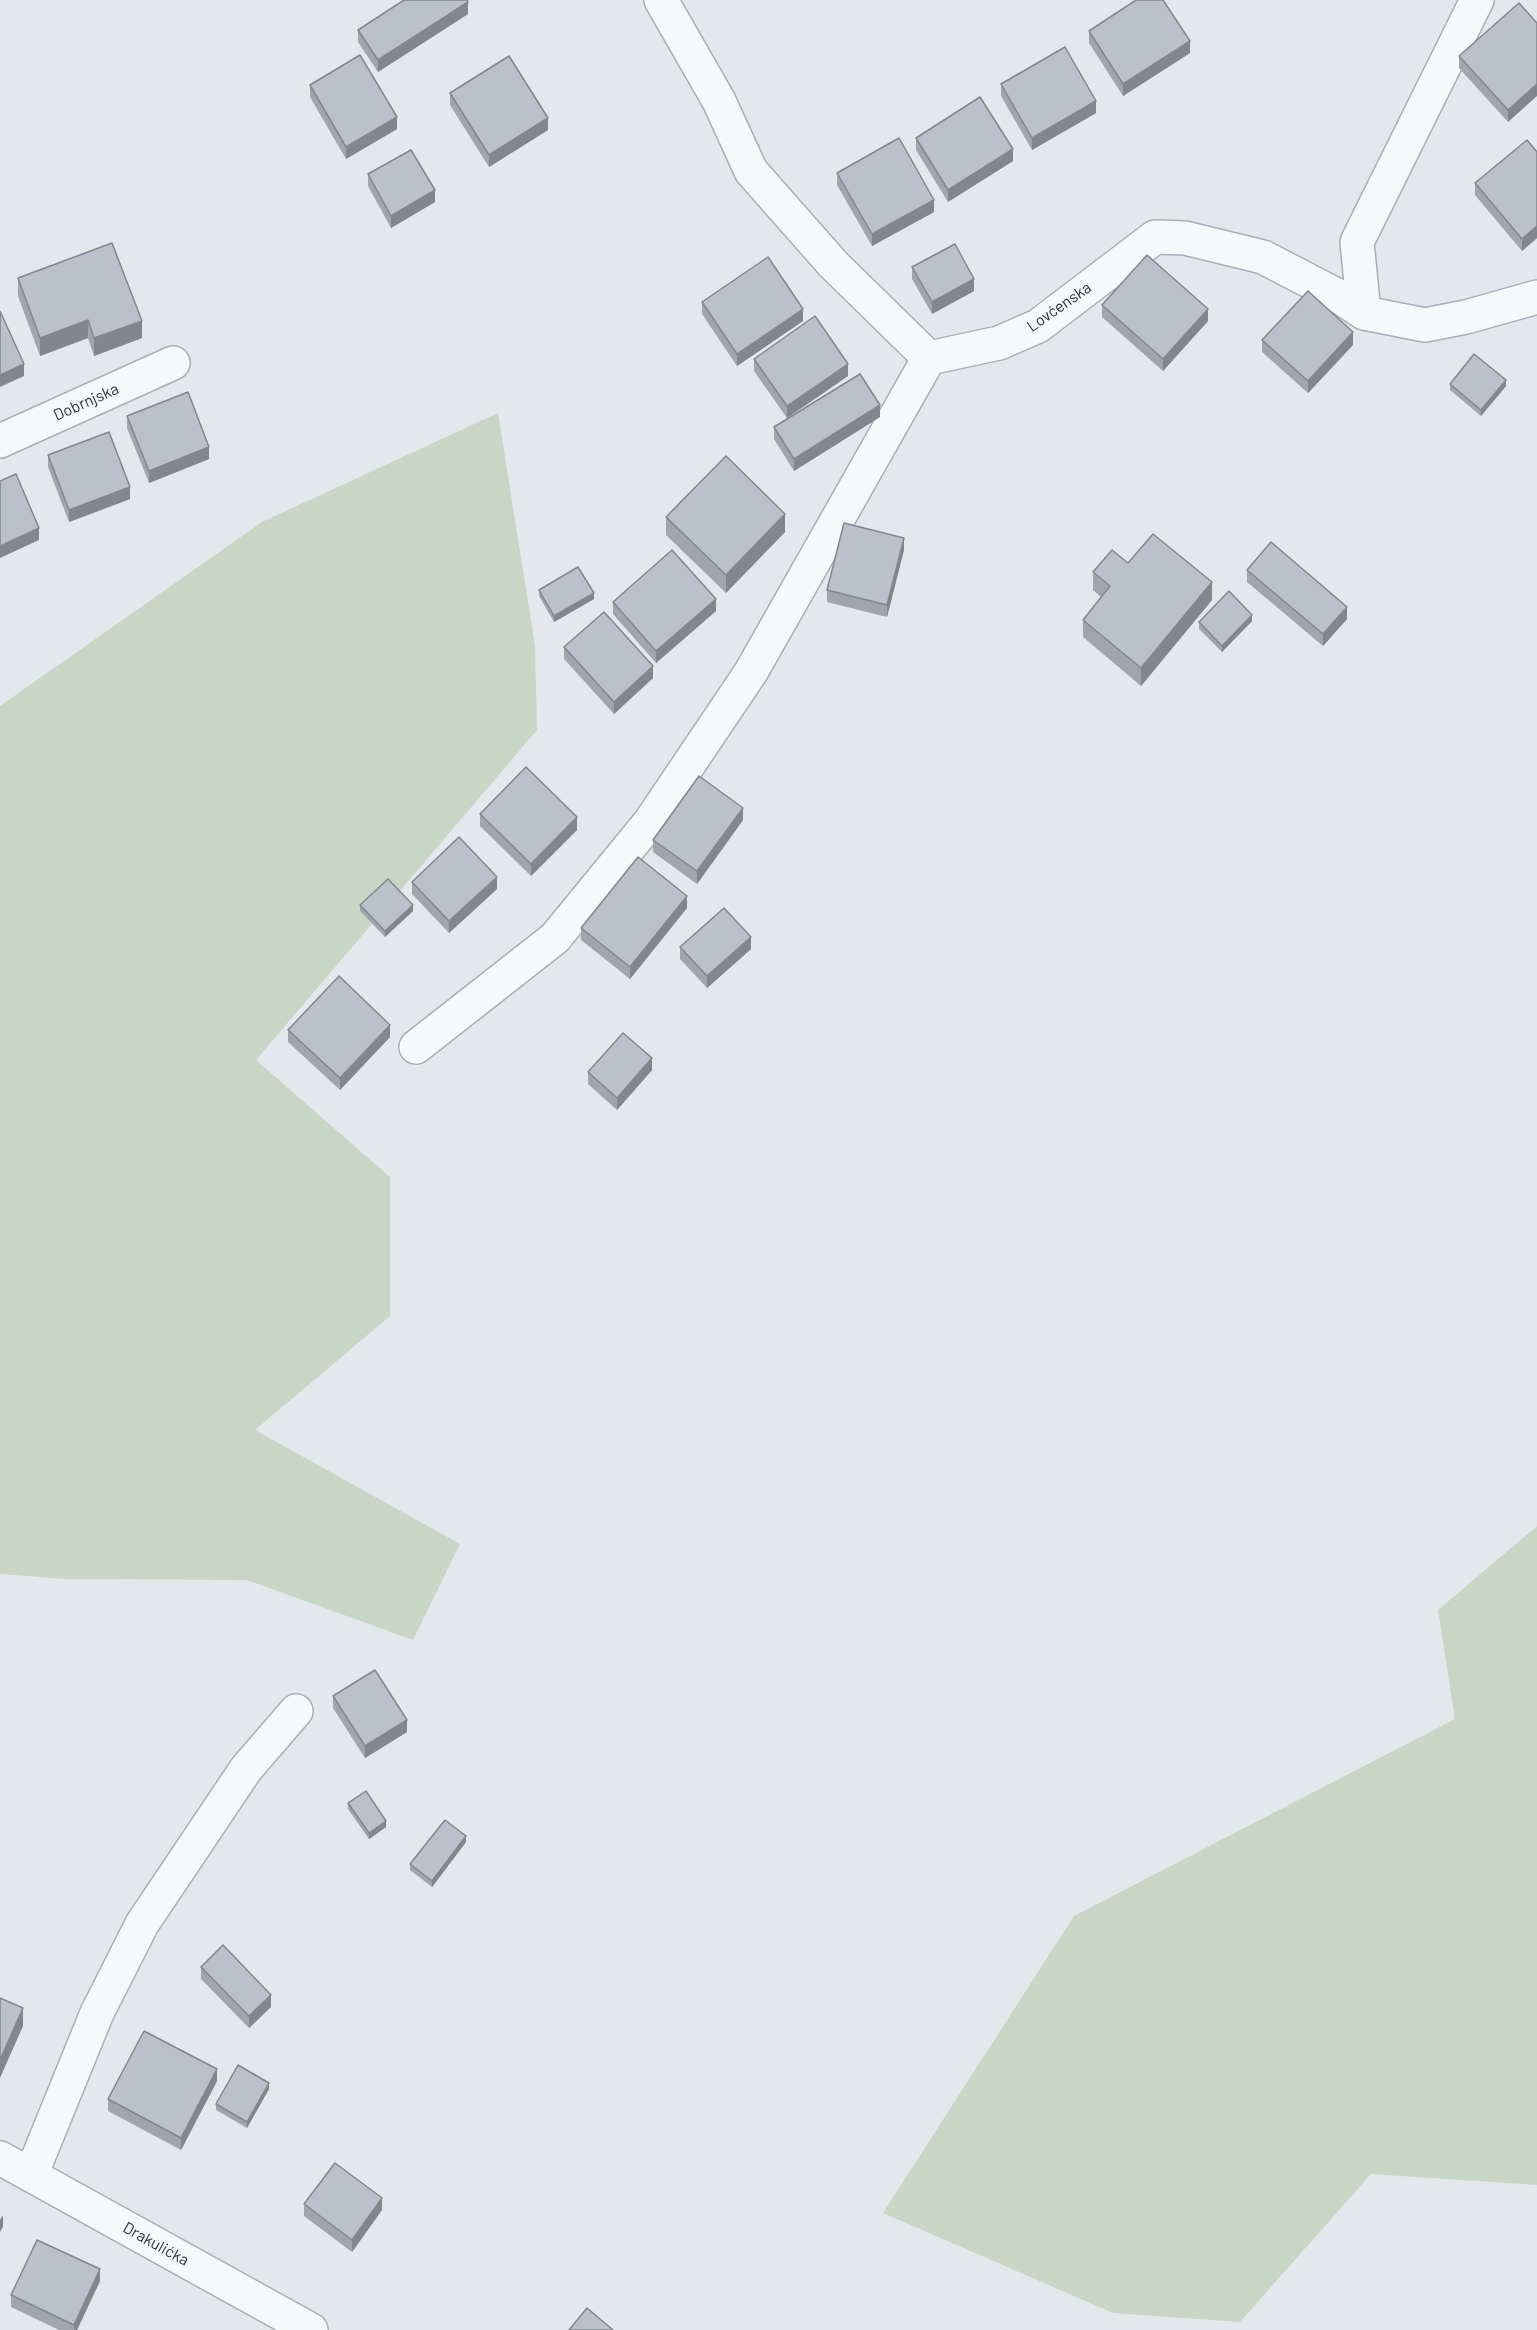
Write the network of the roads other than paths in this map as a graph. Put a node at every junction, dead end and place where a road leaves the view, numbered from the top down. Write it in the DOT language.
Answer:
graph roads {
  1 [pos="661,0"];
  2 [pos="1477,0"];
  3 [pos="1537,297"];
  4 [pos="1364,313"];
  5 [pos="929,358"];
  6 [pos="173,363"];
  7 [pos="0,441"];
  8 [pos="416,1047"];
  9 [pos="296,1710"];
  10 [pos="0,2158"];
  11 [pos="31,2175"];
  12 [pos="311,2330"];
  1 -- 5 [label="street"];
  2 -- 4 [label="street"];
  3 -- 4 [label="street, Lovćenska"];
  4 -- 5 [label="street, Lovćenska"];
  5 -- 8 [label="street"];
  6 -- 7 [label="street, Dobrnjska"];
  9 -- 11 [label="street"];
  10 -- 11 [label="street, Drakulićka"];
  11 -- 12 [label="street, Drakulićka"];
}
